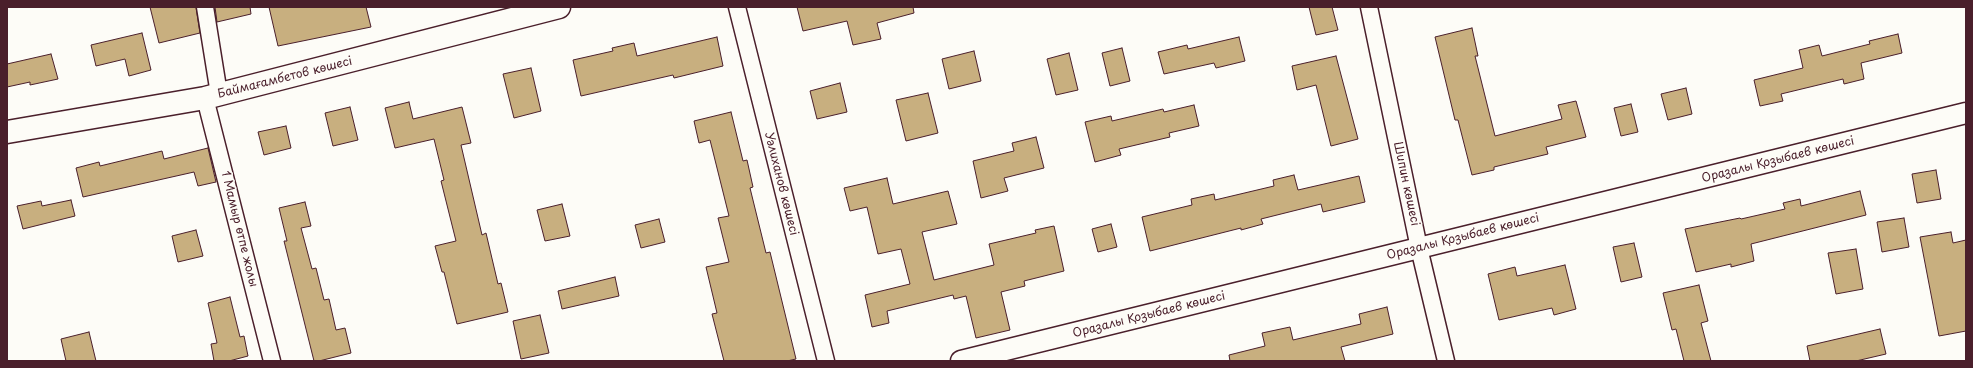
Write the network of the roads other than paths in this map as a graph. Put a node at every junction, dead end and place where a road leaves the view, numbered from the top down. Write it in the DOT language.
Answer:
graph roads {
  1 [pos="205,7"];
  2 [pos="559,7"];
  3 [pos="737,7"];
  4 [pos="1369,7"];
  5 [pos="212,96"];
  6 [pos="1966,113"];
  7 [pos="7,132"];
  8 [pos="1419,248"];
  9 [pos="272,361"];
  10 [pos="826,361"];
  11 [pos="961,361"];
  12 [pos="1446,361"];
  1 -- 5 [label="street, 1 Мамыр өтпе жолы"];
  2 -- 5 [label="main road, Баймағамбетов көшесі"];
  3 -- 10 [label="street, Уәлиханов көшесі"];
  4 -- 8 [label="street, Шипин көшесі"];
  5 -- 7 [label="main road, Баймағамбетов көшесі"];
  5 -- 9 [label="street, 1 Мамыр өтпе жолы"];
  6 -- 8 [label="street, Оразалы Қозыбаев көшесі"];
  8 -- 11 [label="street, Оразалы Қозыбаев көшесі"];
  8 -- 12 [label="street, Шипин көшесі"];
}
